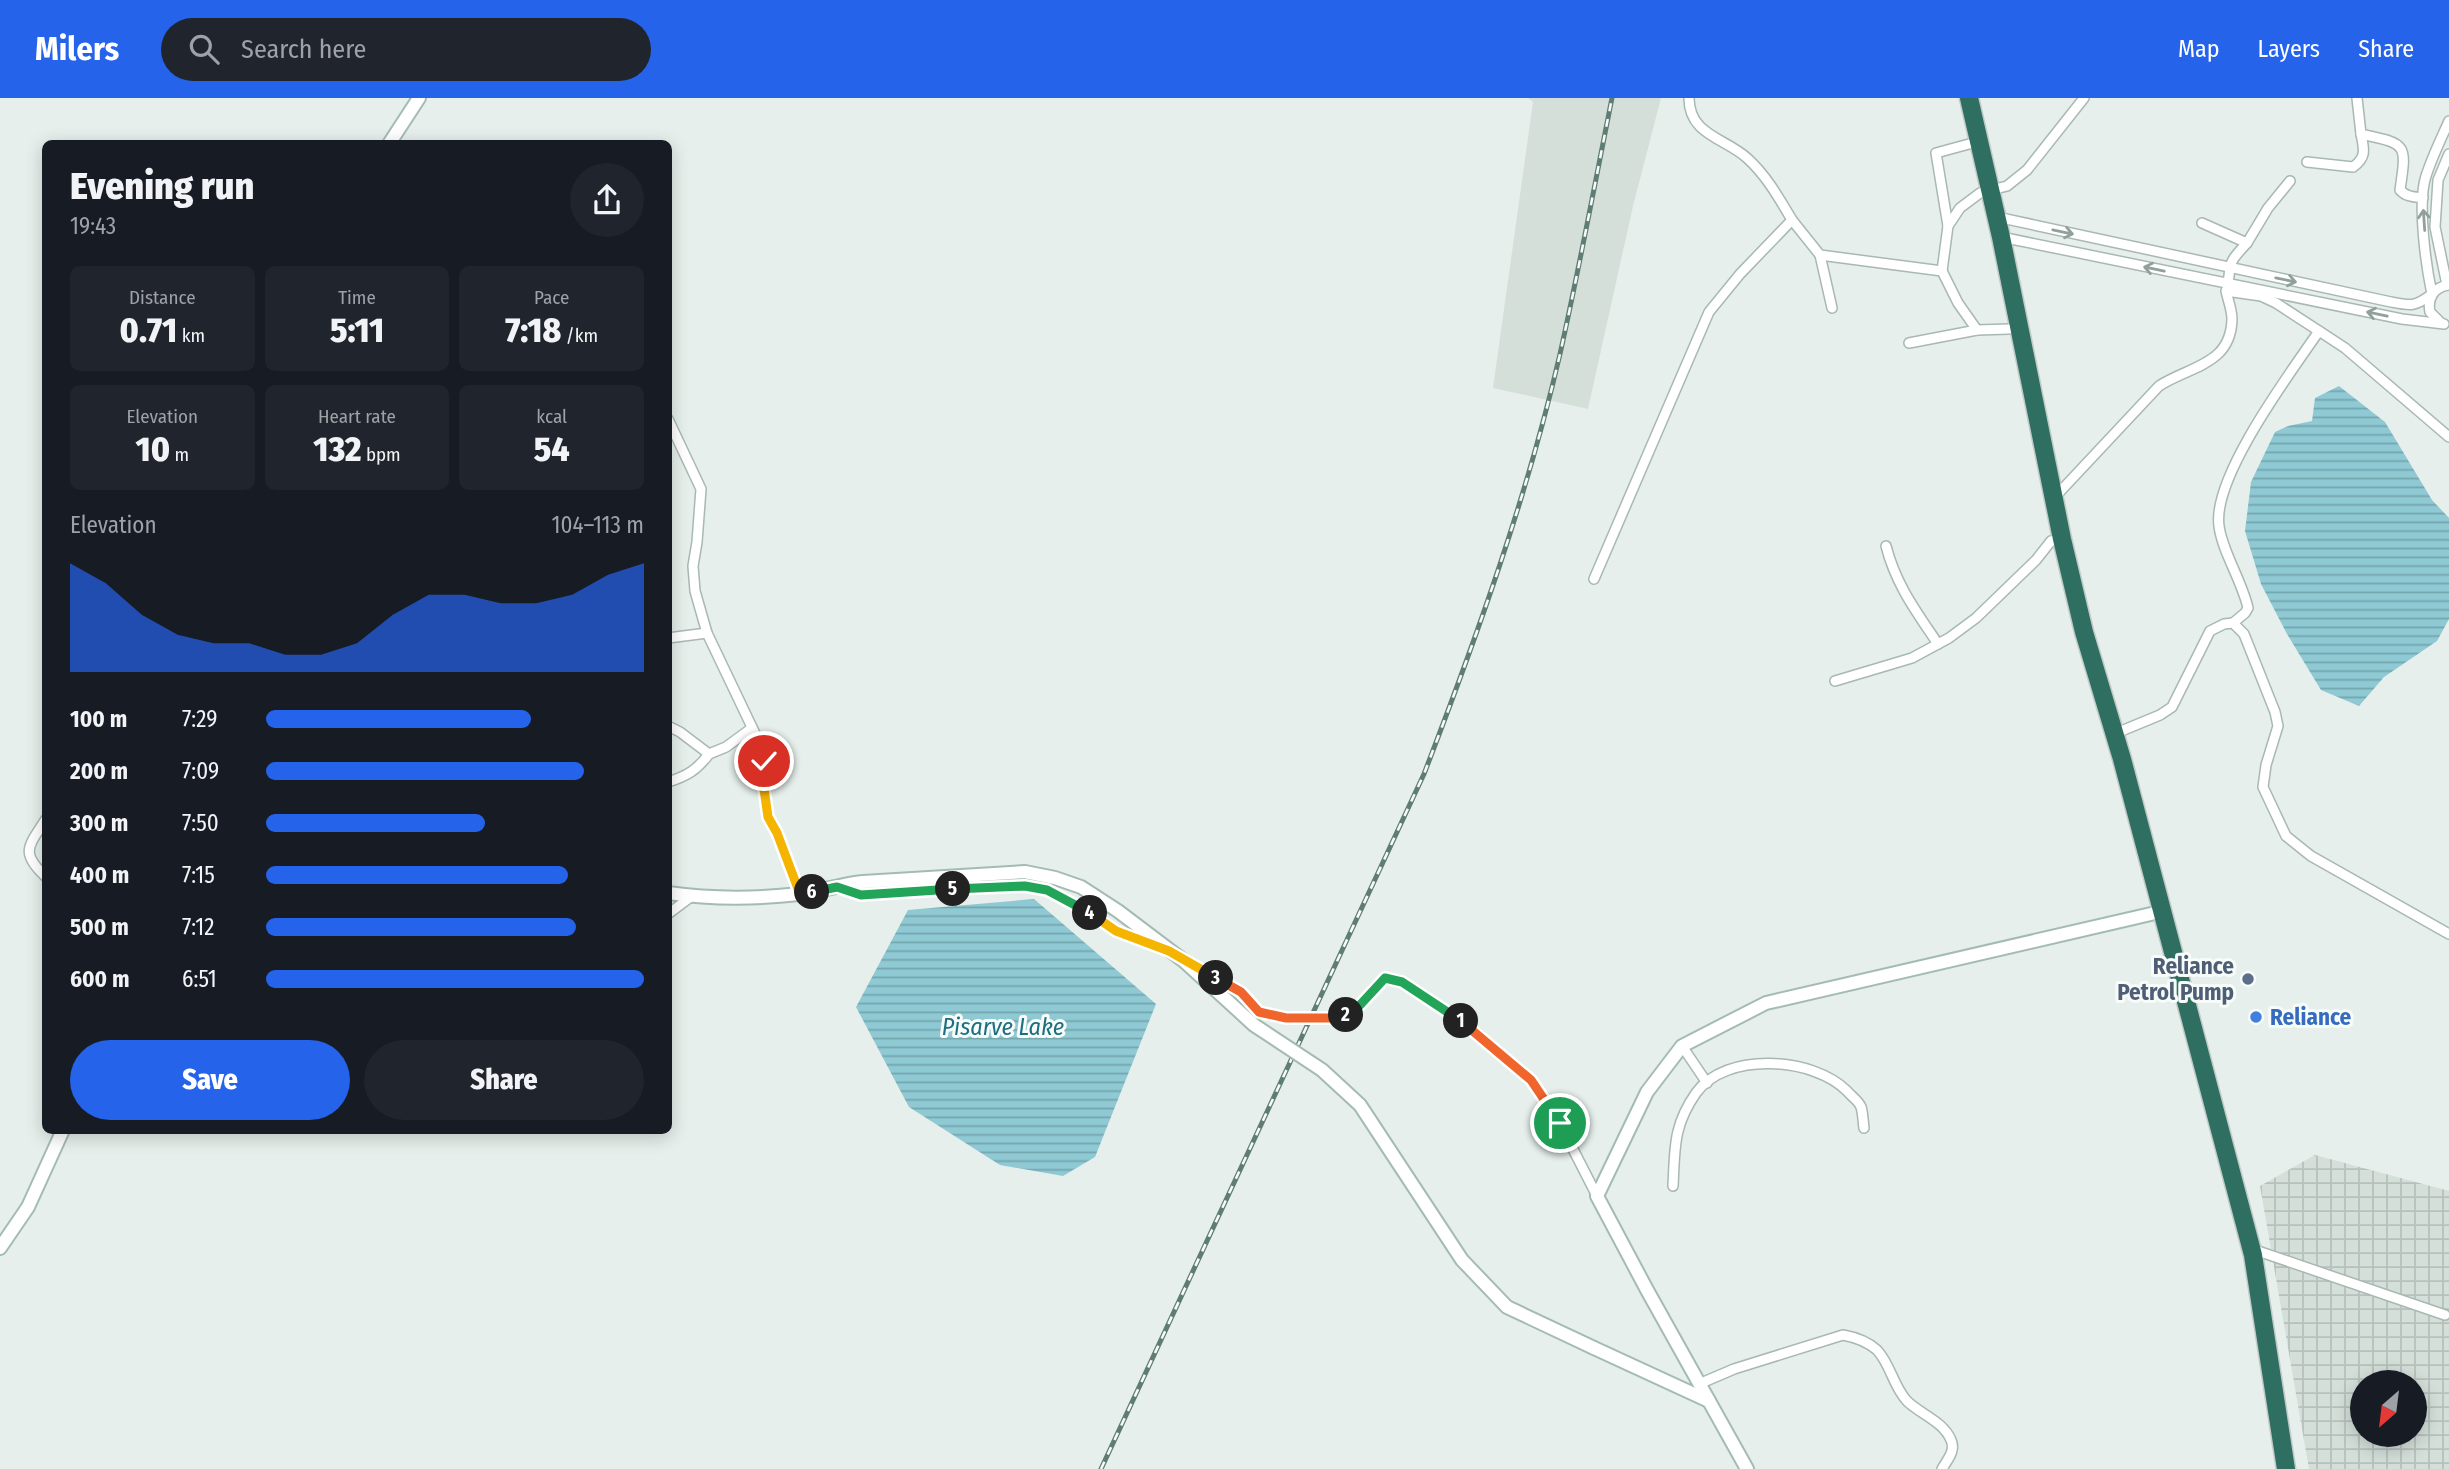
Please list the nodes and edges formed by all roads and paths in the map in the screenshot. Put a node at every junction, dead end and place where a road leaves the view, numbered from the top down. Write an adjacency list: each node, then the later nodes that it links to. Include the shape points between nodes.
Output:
1 (419, 98): 9 (street)
2 (1689, 98): 17 (street, via 1697,124 1745,156 1767,179)
3 (1957, 98): 10 (highway)
4 (1969, 98): 14 (highway)
5 (2084, 98): 14 (street, via 2027,170 2007,186)
6 (2357, 98): 8 (street)
7 (2449, 121): 15 (street, via 2425,178)
8 (2361, 134): 12 (street, via 2365,153 2353,167); 15 (street, via 2394,141 2403,150 2400,190)
9 (392, 140)
10 (1969, 145): 14 (highway); 19 (street, via 1936,153)
11 (2449, 154): 25 (street, via 2438,180 2435,227)
12 (2307, 162)
13 (2290, 181): 21 (street)
14 (1985, 191): 16 (highway); 19 (street, via 1960,208); 30 (highway)
15 (2423, 198): 27 (street, one-way to 15)
16 (1997, 217): 20 (highway); 23 (street, one-way to 23)
17 (1793, 220): 22 (street); 40 (street, via 1709,312)
18 (2202, 223): 21 (street)
19 (1948, 226): 24 (street)
20 (2001, 237): 26 (street, one-way to 20); 36 (highway)
21 (2247, 243): 23 (street)
22 (1821, 255): 24 (street); 28 (street)
23 (2228, 267): 26 (street); 27 (street, one-way to 27, via 2411,306)
24 (1942, 271): 31 (street)
25 (2448, 285): 27 (street)
26 (2227, 287): 29 (street, one-way to 26); 32 (street, via 2276,303); 37 (street, via 2232,318 2225,348 2203,365 2159,386)
27 (2432, 294): 29 (street, via 2430,312 2438,322)
28 (1832, 308)
29 (2447, 324)
30 (2009, 329): 31 (street); 36 (highway)
31 (1977, 330): 33 (street)
32 (2319, 331): 35 (street); 41 (street, via 2261,415 2223,489 2219,527 2248,608)
33 (1909, 343)
34 (672, 427): 42 (street, via 701,489 693,566)
35 (2449, 437)
36 (2037, 442): 37 (highway); 38 (highway)
37 (2054, 498): 38 (highway)
38 (2057, 540): 44 (street, via 1976,618); 48 (highway); 58 (highway, via 2073,635)
39 (1886, 546): 44 (street, via 1904,593)
40 (1594, 579)
41 (2233, 623): 48 (street, via 2210,631 2172,707); 59 (street, via 2244,634 2275,712 2278,726 2263,787 2287,836 2311,856)
42 (707, 633): 43 (street); 47 (street)
43 (672, 637)
44 (1938, 644): 45 (street)
45 (1835, 681)
46 (672, 728): 49 (street)
47 (752, 728): 49 (street); 55 (street, via 764,761 768,817)
48 (2114, 734): 67 (highway)
49 (709, 754): 50 (street, via 698,769)
50 (672, 781)
51 (42, 825): 52 (street, via 27,856)
52 (42, 873)
53 (837, 887): 55 (street); 65 (street, via 861,895 1025,886 1047,890 1116,931 1169,951 1229,985 1259,1012 1286,1018 1342,1018 1385,978 1402,982 1467,1025 1531,1080 1555,1112); 70 (street, bridge, via 1025,872 1081,887 1184,961 1254,1025 1322,1070 1360,1105 1462,1260 1507,1307)
54 (672, 894): 56 (street)
55 (800, 894): 56 (street)
56 (692, 896): 57 (street)
57 (672, 911)
58 (2151, 914): 60 (street, via 1766,1003); 73 (highway, via 2242,1257)
59 (2449, 933)
60 (1682, 1045): 61 (street); 65 (street, via 1647,1092)
61 (1707, 1083): 62 (street, via 1718,1072 1754,1063 1801,1067 1836,1080 1861,1105); 64 (street, via 1676,1129)
62 (1864, 1128)
63 (61, 1134): 66 (street, via 28,1207)
64 (1673, 1186)
65 (1597, 1196): 69 (street)
66 (0, 1248)
67 (2252, 1249): 68 (street); 74 (highway)
68 (2445, 1315)
69 (1699, 1384): 70 (street); 72 (street, via 1843,1335 1856,1337 1876,1349 1908,1402 1932,1418 1952,1440 1952,1452)
70 (1709, 1401): 71 (street)
71 (1747, 1469)
72 (1942, 1469)
73 (2273, 1469)
74 (2286, 1469)

